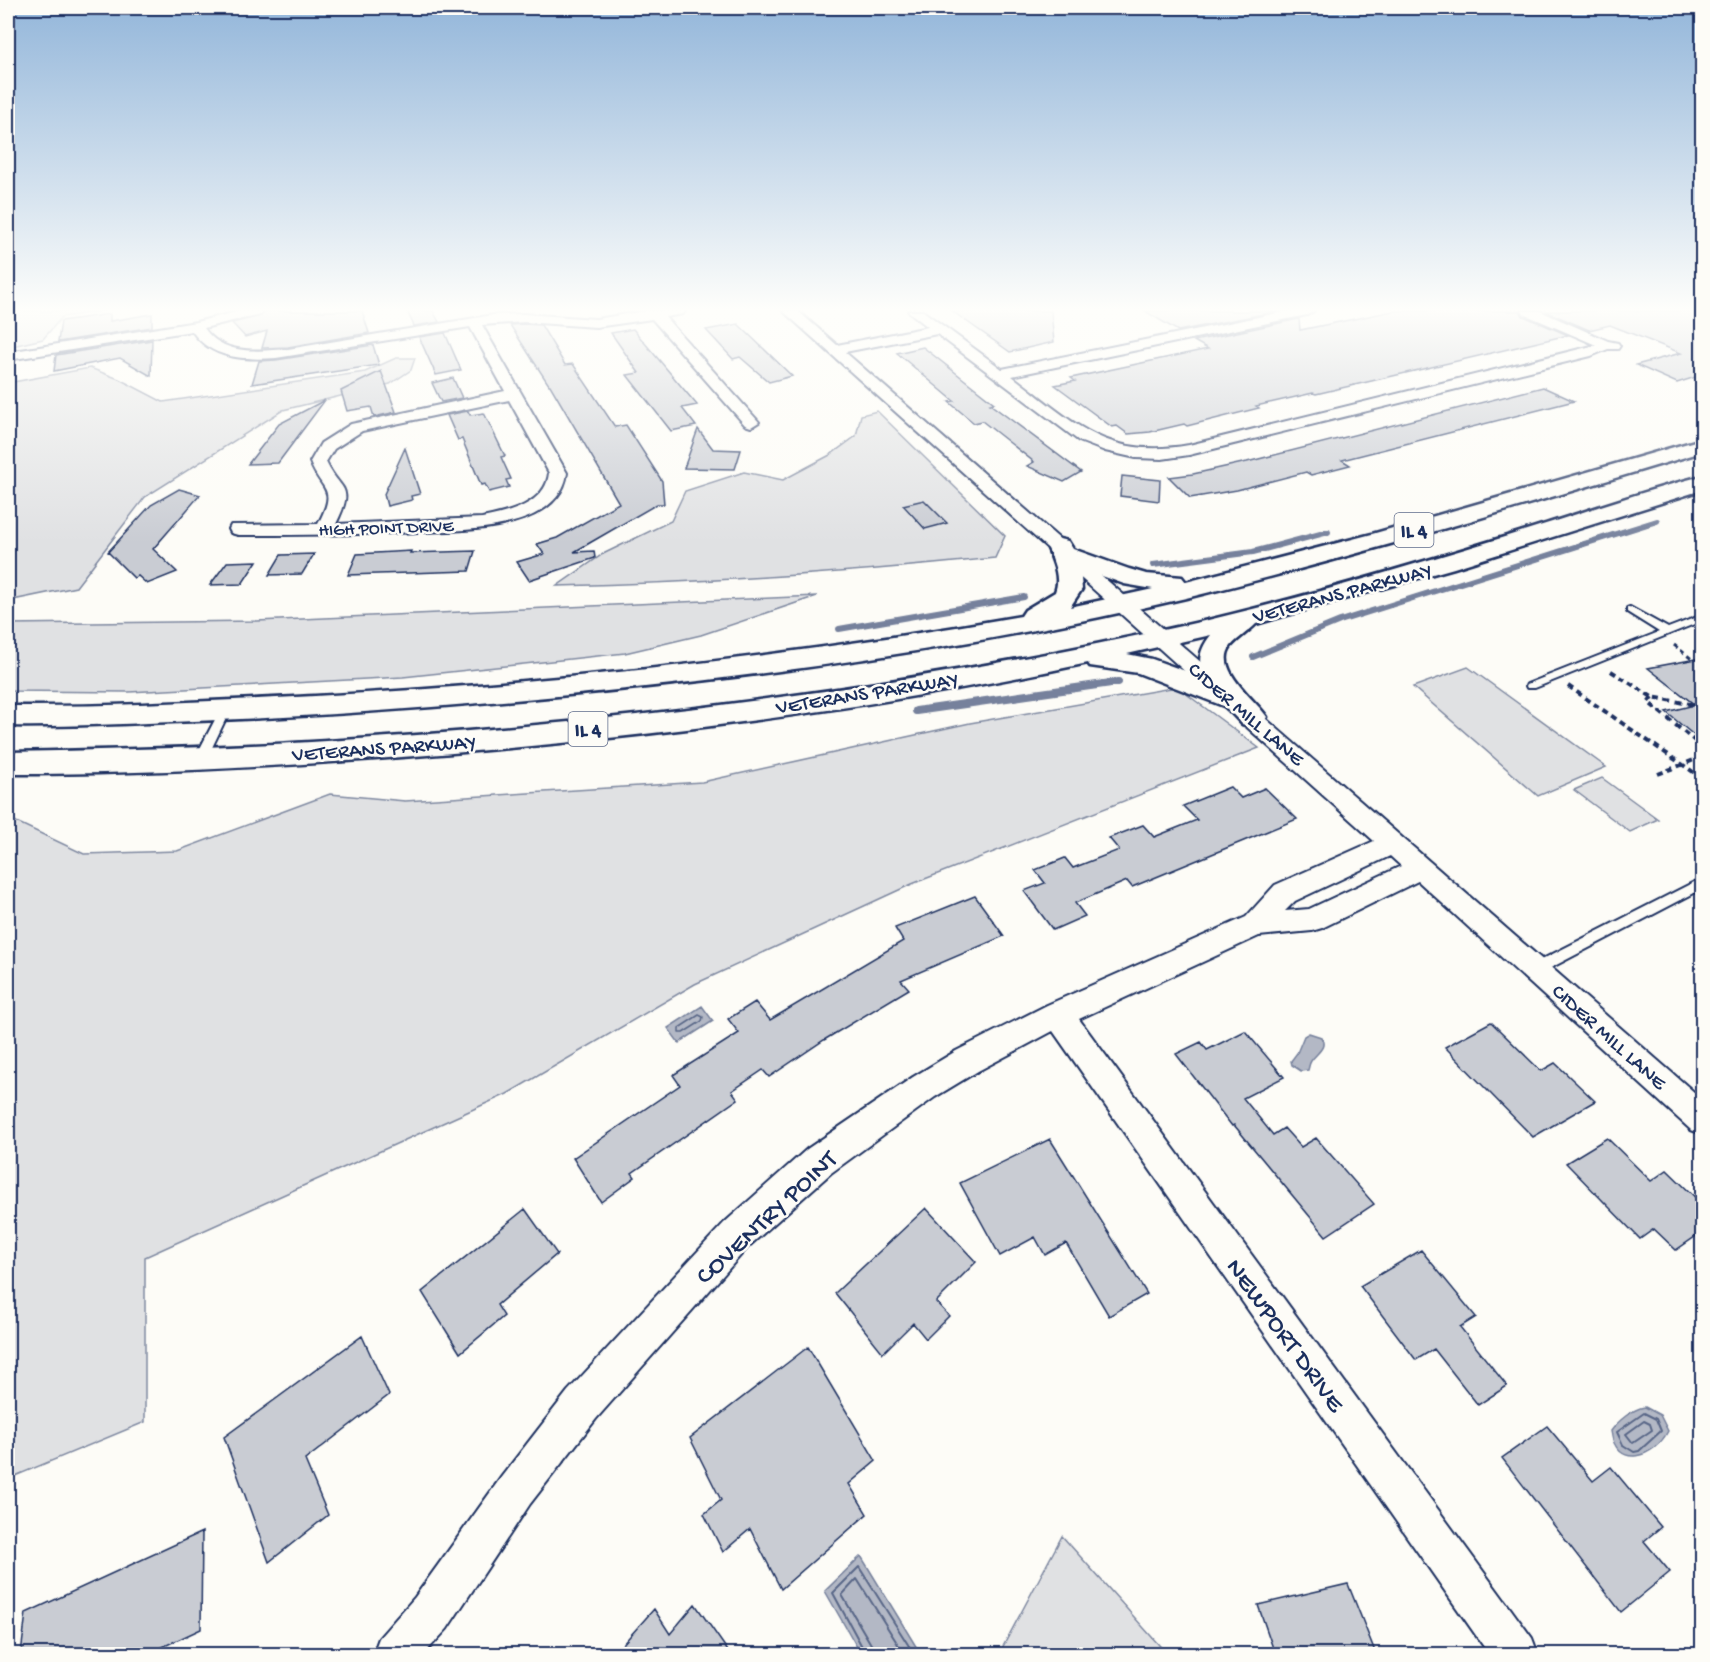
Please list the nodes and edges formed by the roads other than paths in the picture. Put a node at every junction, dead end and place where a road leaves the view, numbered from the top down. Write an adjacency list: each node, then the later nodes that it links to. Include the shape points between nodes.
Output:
1 (511, 389): 6 (street, HIGH POINT DRIVE)
2 (721, 389): 7 (street)
3 (877, 389): 14 (street, CIDER MILL LANE)
4 (1019, 389): 5 (street, via 1085,438 1127,453 1157,455)
5 (1440, 389)
6 (514, 394): 12 (street, via 369,423 336,438 318,462 338,497); 12 (street, HIGH POINT DRIVE, via 558,473 554,489 532,508 505,519 463,525)
7 (751, 422)
8 (1702, 445): 10 (highway, VETERANS PARKWAY / IL 4)
9 (1702, 483): 17 (highway, VETERANS PARKWAY / IL 4, via 1382,582)
10 (1473, 513): 13 (highway, VETERANS PARKWAY / IL 4); 21 (highway, via 1459,525 1435,536 1352,567 1181,616 1168,624)
11 (238, 529): 12 (street, HIGH POINT DRIVE)
12 (324, 530)
13 (1374, 542): 14 (highway, via 1338,542 1159,583 1128,578); 15 (highway, VETERANS PARKWAY / IL 4)
14 (1064, 551): 15 (street, CIDER MILL LANE); 19 (highway, via 1072,578 1068,592 1054,608)
15 (1122, 603): 19 (highway, VETERANS PARKWAY / IL 4); 21 (street, CIDER MILL LANE); 28 (highway, via 1108,621 1086,630)
16 (1630, 610): 20 (lane)
17 (1248, 618): 21 (highway, VETERANS PARKWAY / IL 4); 27 (highway, via 1215,649 1214,664 1216,674)
18 (1702, 618): 20 (lane)
19 (1007, 627): 25 (highway, VETERANS PARKWAY / IL 4, via 821,656 520,691)
20 (1667, 632): 23 (lane)
21 (1162, 638): 22 (highway, VETERANS PARKWAY / IL 4); 24 (street, CIDER MILL LANE)
22 (1068, 657): 24 (highway, via 1142,665); 28 (highway, VETERANS PARKWAY / IL 4, via 811,701)
23 (1531, 686)
24 (1230, 698): 27 (street, CIDER MILL LANE)
25 (225, 710): 26 (highway, VETERANS PARKWAY / IL 4); 29 (lane)
26 (8, 716)
27 (1252, 717): 31 (street, CIDER MILL LANE)
28 (631, 724): 29 (highway, VETERANS PARKWAY / IL 4, via 363,750)
29 (201, 758): 30 (highway, VETERANS PARKWAY / IL 4)
30 (8, 763)
31 (1393, 843): 32 (street, CIDER MILL LANE); 34 (street, COVENTRY POINT, via 1285,892)
32 (1421, 868): 34 (street, COVENTRY POINT, via 1311,920); 35 (street, CIDER MILL LANE)
33 (1702, 883): 35 (lane)
34 (1256, 925): 36 (street, COVENTRY POINT)
35 (1536, 969): 37 (street, CIDER MILL LANE)
36 (1058, 1014): 38 (street, COVENTRY POINT, via 967,1061 899,1104 819,1161 736,1235 582,1405 516,1490 431,1613); 39 (street, NEWPORT DRIVE)
37 (1702, 1119)
38 (394, 1654)
39 (1516, 1654)

